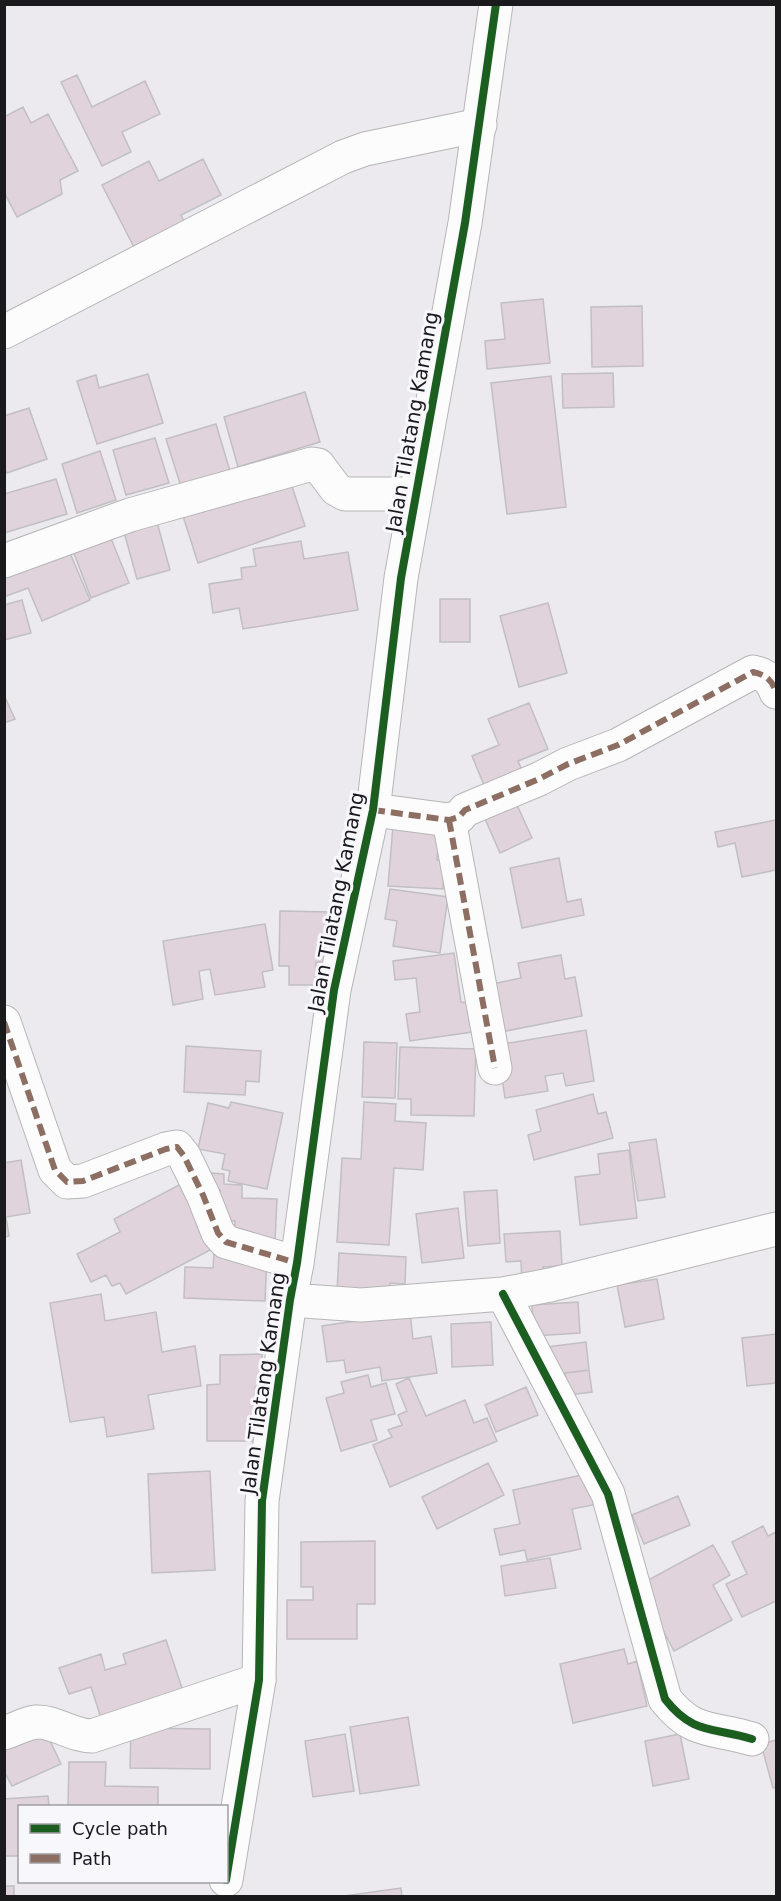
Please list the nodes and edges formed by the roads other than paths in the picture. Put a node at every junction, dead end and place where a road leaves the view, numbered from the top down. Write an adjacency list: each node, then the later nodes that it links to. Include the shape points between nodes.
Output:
1 (496, 4): 2 (street, Jalan Tilatang Kamang)
2 (480, 125): 3 (street, via 343,157); 4 (street, Jalan Tilatang Kamang)
3 (4, 332)
4 (415, 494): 5 (street, via 345,494 336,489 318,465 312,464 130,515); 7 (street, Jalan Tilatang Kamang)
5 (4, 561)
6 (777, 692): 8 (street, via 765,674 753,672 618,745)
7 (372, 810): 8 (street); 12 (street, Jalan Tilatang Kamang, via 334,990)
8 (449, 820): 10 (street)
9 (4, 1022): 12 (street, via 55,1170 67,1182 82,1181 177,1147 226,1242)
10 (495, 1068)
11 (777, 1229): 13 (street)
12 (297, 1263): 14 (street, Jalan Tilatang Kamang)
13 (503, 1294): 14 (street, via 361,1305); 17 (street, via 608,1494 665,1699 688,1722)
14 (290, 1300): 15 (street, Jalan Tilatang Kamang, via 262,1501)
15 (259, 1680): 16 (street, via 92,1736 35,1722); 18 (street, Jalan Tilatang Kamang)
16 (4, 1733)
17 (752, 1740)
18 (228, 1868)

